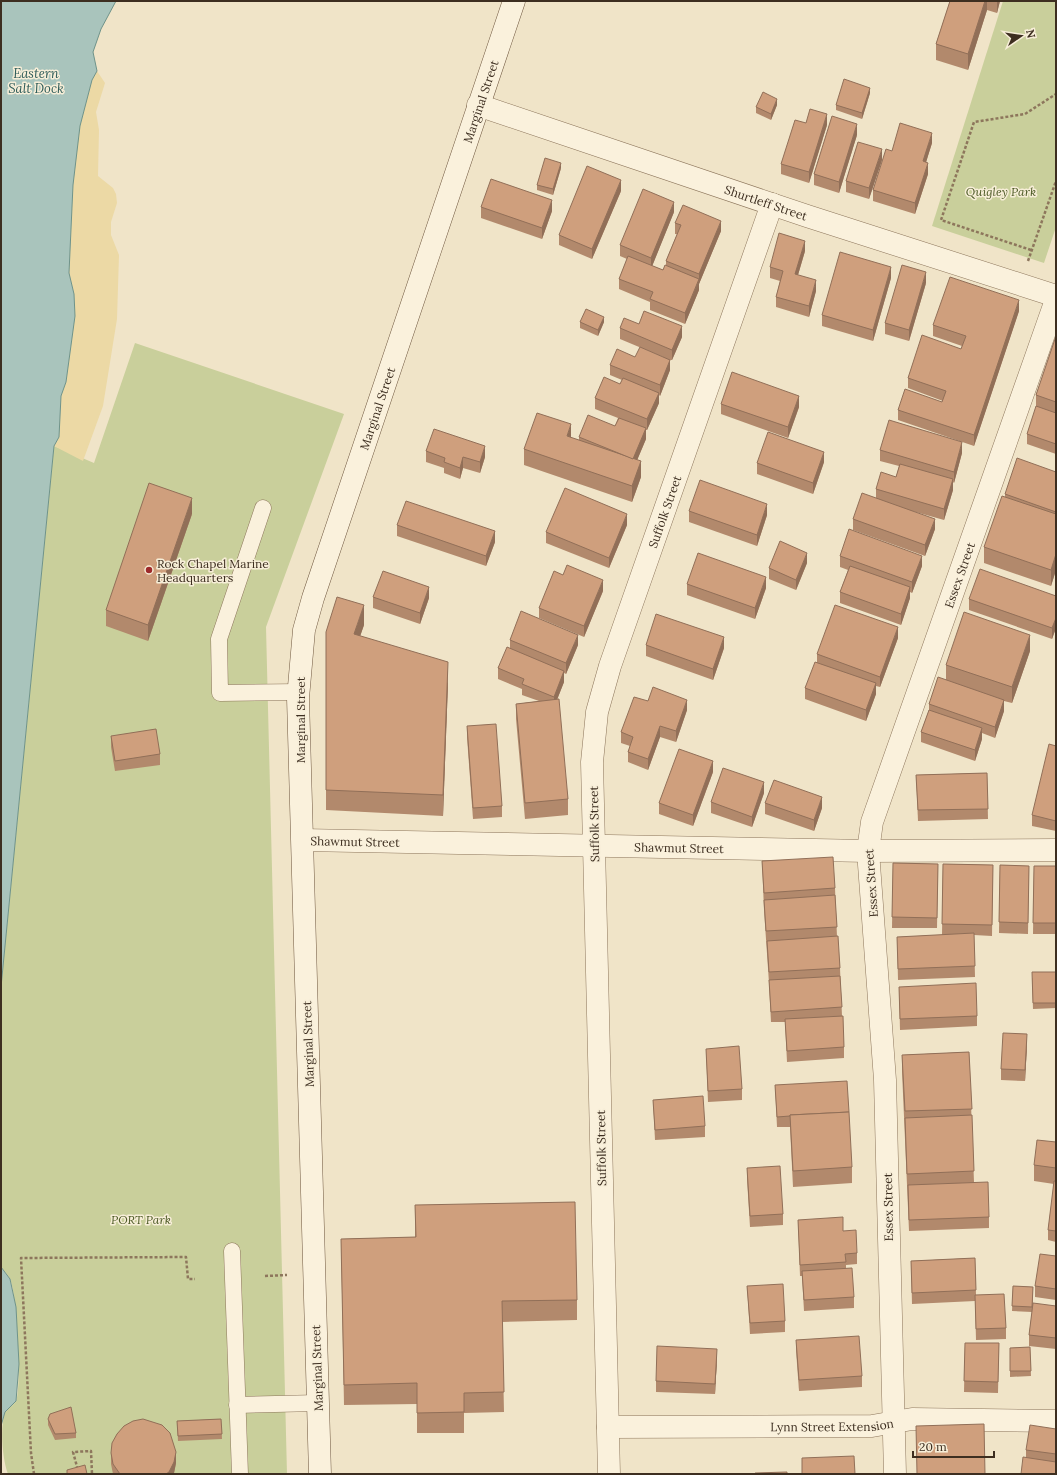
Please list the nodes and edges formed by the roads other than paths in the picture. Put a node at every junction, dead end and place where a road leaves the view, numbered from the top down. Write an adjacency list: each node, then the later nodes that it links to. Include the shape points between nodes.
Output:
1 (514, 1): 2 (street, Marginal Street)
2 (478, 105): 3 (street, Shurtleff Street); 7 (street, Marginal Street, via 313,598 304,630)
3 (772, 204): 4 (street, Shurtleff Street); 9 (street, Suffolk Street, via 602,688 593,749)
4 (1056, 296)
5 (1056, 300): 11 (street, Essex Street, via 872,822)
6 (263, 508): 7 (lane, via 219,639 220,693)
7 (299, 692): 8 (street, Marginal Street)
8 (303, 840): 9 (street, Shawmut Street); 13 (street, Marginal Street)
9 (594, 846): 11 (street, Shawmut Street); 17 (street, Suffolk Street)
10 (1056, 850): 11 (street, Shawmut Street)
11 (868, 851): 16 (street, Essex Street, via 884,1080)
12 (232, 1251): 14 (lane)
13 (318, 1403): 14 (lane); 19 (street, Marginal Street)
14 (237, 1405): 18 (lane)
15 (1056, 1421): 16 (street, Lynn Street Extension, via 912,1419)
16 (893, 1422): 17 (street, Lynn Street Extension, via 872,1426); 21 (street, Essex Street)
17 (608, 1427): 20 (street, Suffolk Street)
18 (240, 1474)
19 (320, 1474)
20 (609, 1474)
21 (895, 1474)

